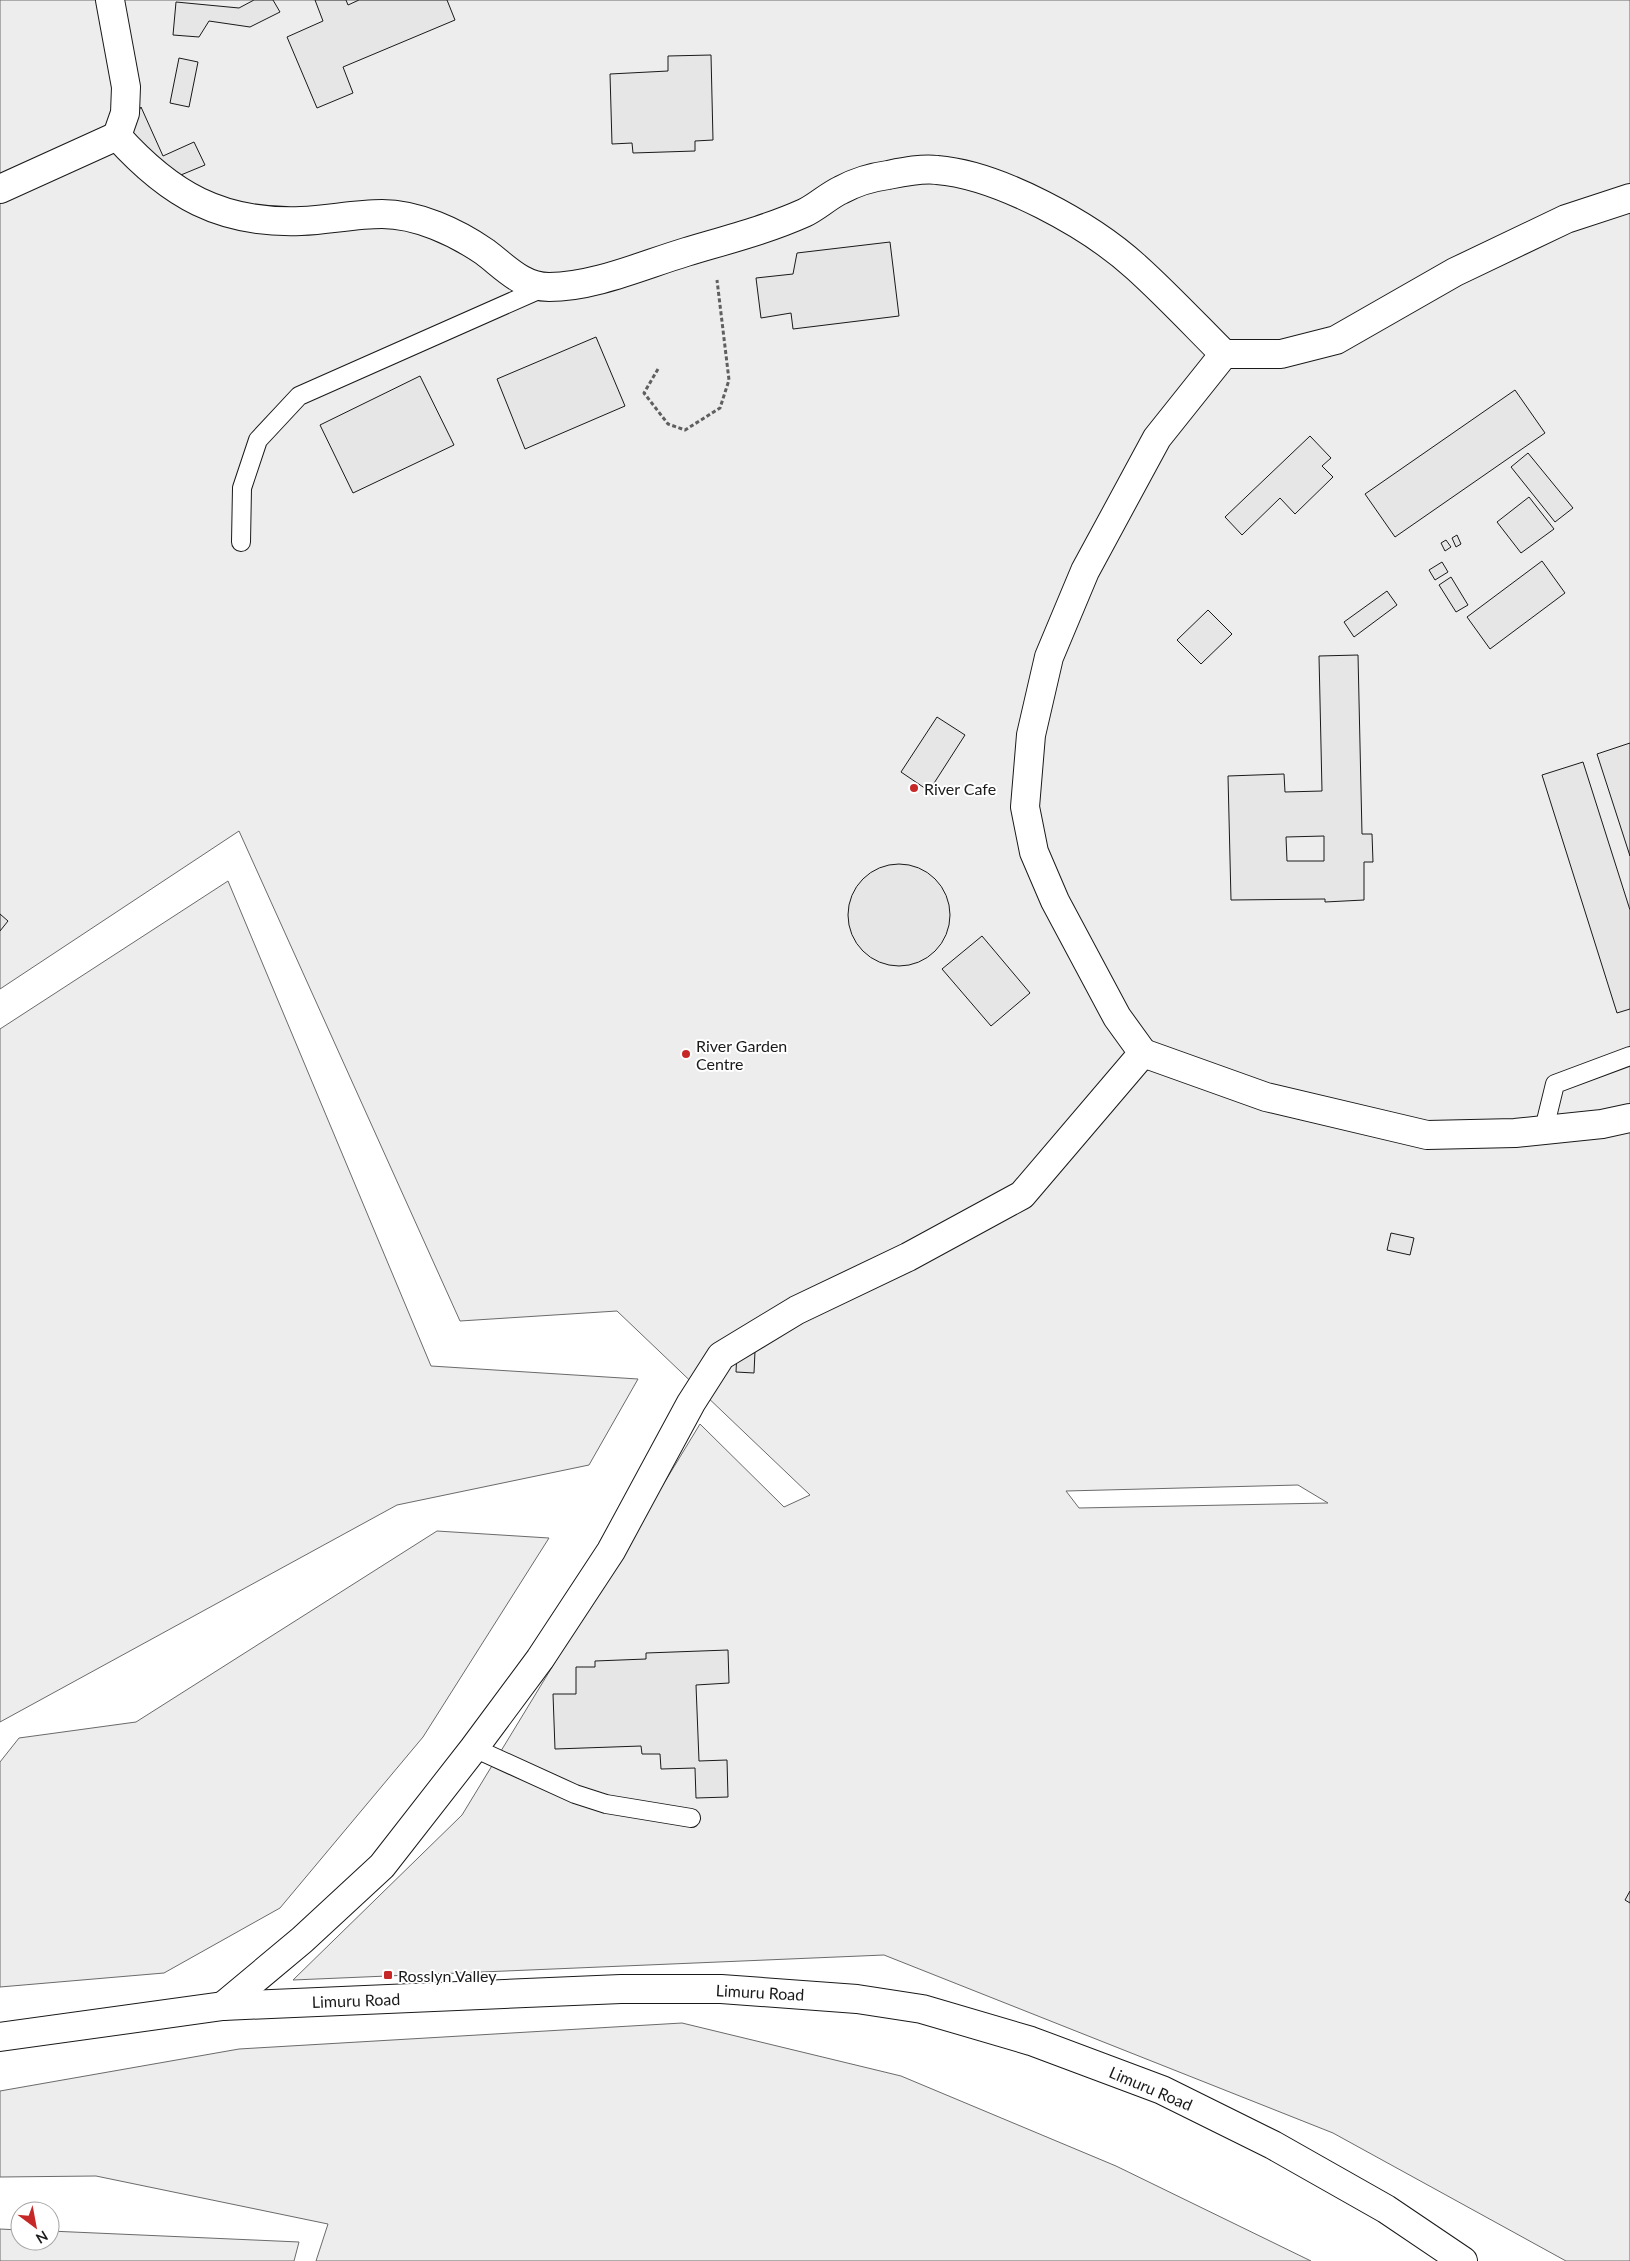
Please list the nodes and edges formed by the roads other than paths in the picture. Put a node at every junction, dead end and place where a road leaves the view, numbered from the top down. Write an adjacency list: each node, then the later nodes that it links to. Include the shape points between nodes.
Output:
1 (110, 0): 2 (street, via 126,86 125,113)
2 (118, 136): 3 (street); 5 (street, via 164,182 198,202 230,215 301,221 382,214 411,218 441,228 483,251 519,280)
3 (0, 189)
4 (1630, 198): 6 (street, via 1566,219 1455,272 1336,340 1281,354)
5 (545, 287): 6 (street, via 581,284 760,231 808,212 842,189 886,175 936,170 988,181 1039,204 1092,234 1134,265); 7 (lane, via 300,396 258,440 242,488)
6 (1224, 354): 8 (street, via 1157,438 1085,571 1049,657 1031,735 1025,807 1034,852 1055,901 1117,1017)
7 (241, 542)
8 (1143, 1053): 11 (street, via 1266,1097 1427,1135 1515,1133); 12 (street, via 1022,1195 908,1257 797,1310 721,1356 691,1403 611,1552 540,1658)
9 (1630, 1056): 11 (lane, via 1555,1084)
10 (1630, 1118): 11 (street)
11 (1544, 1129)
12 (474, 1748): 13 (lane, via 576,1794 606,1804); 14 (street, via 382,1866 302,1940)
13 (691, 1818)
14 (223, 2006): 15 (street, Limuru Road); 16 (street, Limuru Road, via 621,1989 721,1989 857,1999 922,2009 1031,2041 1162,2090 1273,2145 1386,2209)
15 (0, 2036)
16 (1463, 2261)

